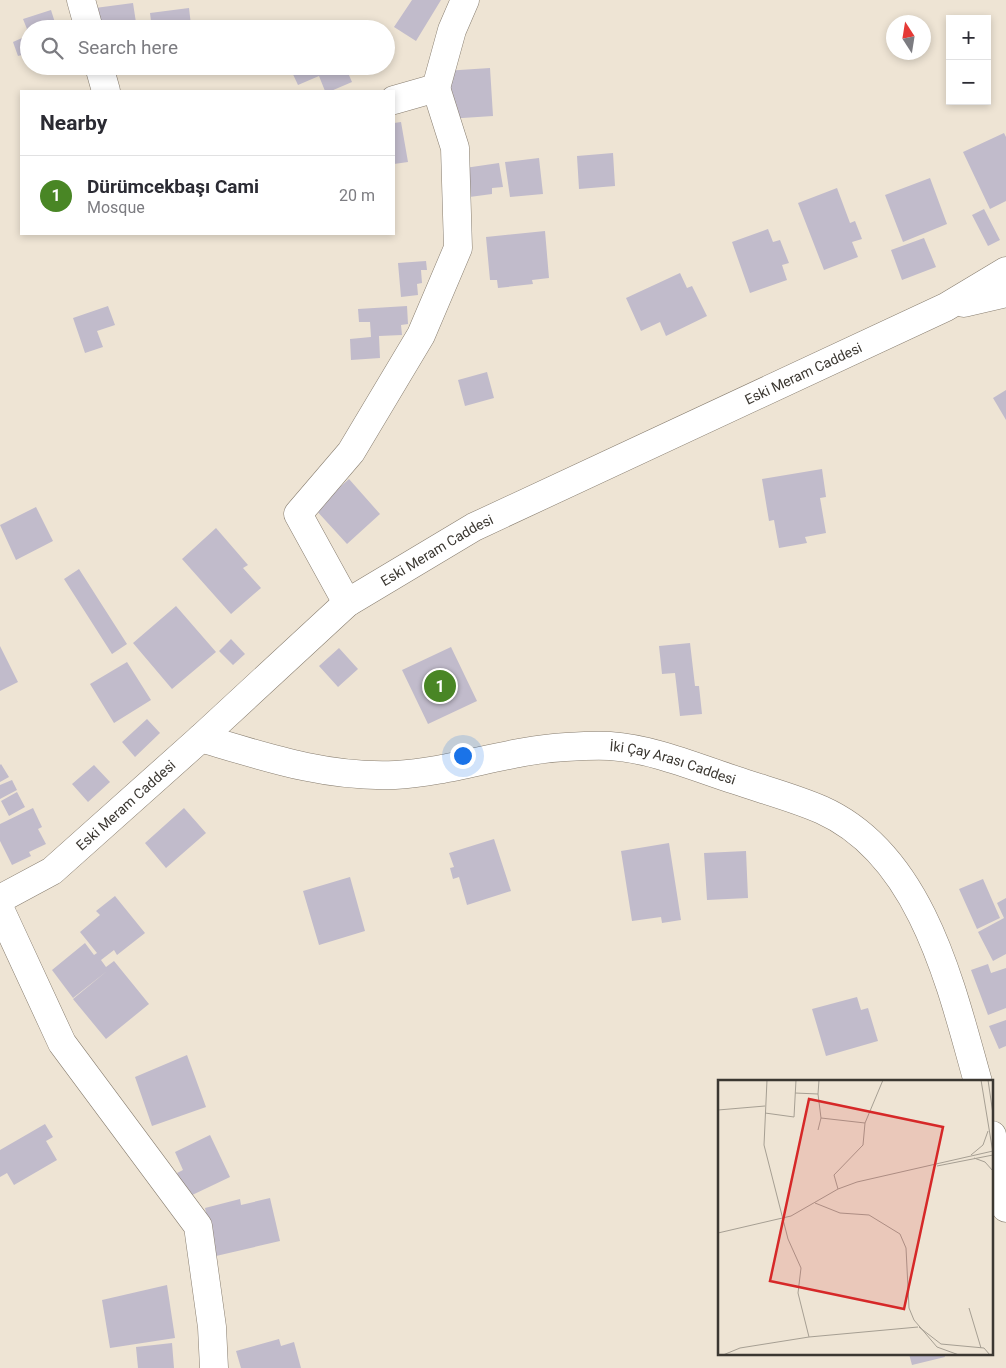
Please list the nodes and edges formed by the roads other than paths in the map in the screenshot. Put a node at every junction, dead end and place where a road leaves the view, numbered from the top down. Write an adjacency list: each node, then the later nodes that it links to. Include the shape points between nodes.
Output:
1 (82, 0): 3 (street)
2 (466, 0): 5 (street, via 452,30)
3 (87, 20)
4 (102, 75): 6 (street)
5 (436, 88): 7 (street); 11 (street, via 455,148 458,248 421,335 351,452 298,514)
6 (106, 90)
7 (395, 100)
8 (1006, 271): 10 (street, Eski Meram Caddesi)
9 (1006, 293): 10 (street, Eski Meram Caddesi)
10 (946, 307): 11 (street, Eski Meram Caddesi, via 474,528)
11 (347, 604): 12 (street, Eski Meram Caddesi)
12 (201, 738): 13 (street, Eski Meram Caddesi, via 52,871); 15 (street, İki Çay Arası Caddesi, via 288,764 341,773 395,775 517,752 610,746 663,756 823,811 864,836 895,870 922,915 944,971)
13 (0, 899)
14 (0, 910): 18 (street, via 62,1043 198,1226 212,1327)
15 (977, 1080)
16 (994, 1145): 17 (street)
17 (1006, 1208)
18 (214, 1368)

